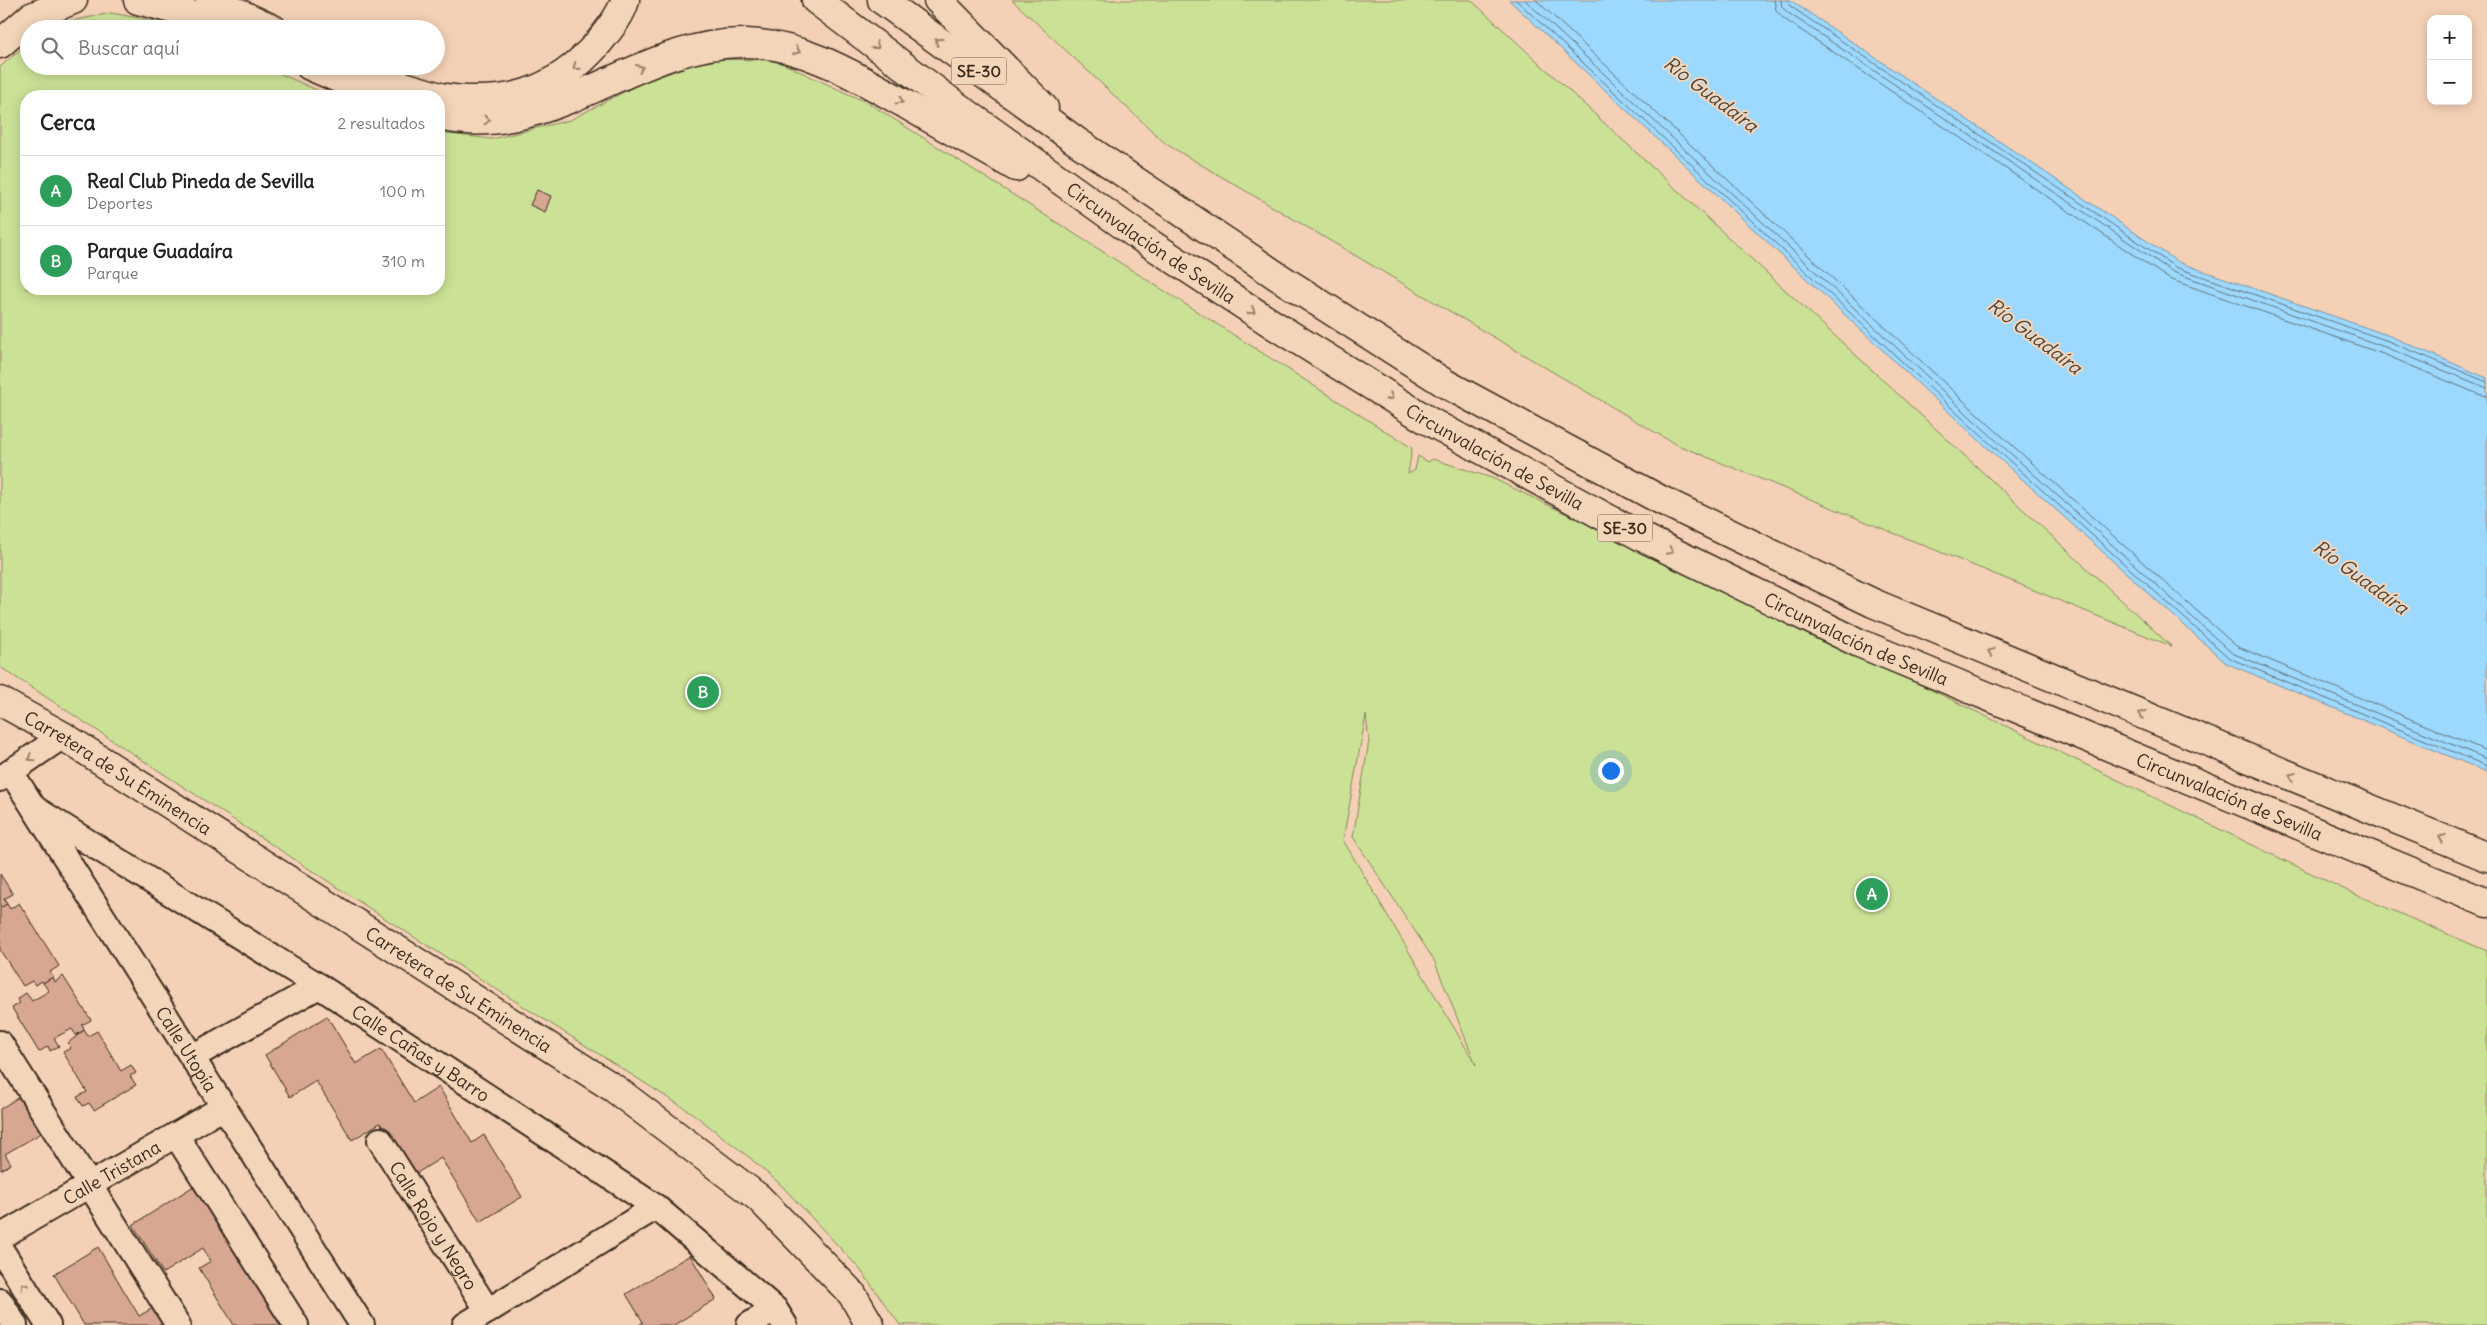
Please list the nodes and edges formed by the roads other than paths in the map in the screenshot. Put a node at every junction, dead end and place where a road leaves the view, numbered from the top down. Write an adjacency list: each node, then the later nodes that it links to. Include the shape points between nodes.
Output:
1 (73, 0): 8 (main road)
2 (138, 0): 9 (main road)
3 (210, 0): 10 (main road)
4 (625, 0): 17 (main road, one-way to 17, via 607,33 581,63 555,82 518,96 480,101)
5 (816, 0): 20 (main road, Circunvalación de Sevilla / SE-30, one-way to 20)
6 (882, 0): 19 (main road, SE-30, one-way to 6)
7 (938, 0): 19 (main road)
8 (28, 20)
9 (202, 20)
10 (253, 20)
11 (20, 27): 12 (main road)
12 (0, 44)
13 (331, 75): 15 (main road)
14 (375, 75): 16 (main road)
15 (365, 90)
16 (416, 90)
17 (445, 98)
18 (445, 117): 20 (main road, one-way to 20, via 490,120 530,114 656,60 702,47 746,43 787,48 842,69)
19 (1076, 141): 25 (main road, SE-30, one-way to 19, via 1873,604 1659,499 1446,384 1277,276)
20 (1137, 236): 26 (main road, Circunvalación de Sevilla / SE-30, one-way to 26, via 1427,420 1640,536 1858,644)
21 (3, 701): 22 (main road, Carretera de Su Eminencia)
22 (63, 736): 23 (street, one-way to 23); 47 (main road, Carretera de Su Eminencia, via 615,1089 759,1198 852,1294)
23 (6, 776): 24 (street, Calle Utopía)
24 (34, 808): 27 (street, Calle Cañas y Barro); 29 (street, Calle Utopía)
25 (2487, 857)
26 (2487, 903)
27 (319, 986): 29 (street); 34 (street, Calle Cañas y Barro)
28 (0, 1043): 33 (street)
29 (192, 1057): 30 (street, Calle Utopía)
30 (224, 1107): 31 (street, Calle Tristana); 44 (street, Calle Utopía)
31 (176, 1135): 33 (street, Calle Tristana); 43 (street)
32 (380, 1140): 38 (street, Calle Rojo y Negro)
33 (90, 1185): 35 (street, Calle Tristana); 42 (street)
34 (656, 1208): 38 (street); 39 (street, Calle Cañas y Barro)
35 (0, 1237)
36 (0, 1248): 41 (street, one-way to 36)
37 (0, 1300): 40 (street)
38 (488, 1311): 45 (street)
39 (780, 1317): 46 (street)
40 (15, 1325)
41 (48, 1325)
42 (178, 1325)
43 (296, 1325)
44 (362, 1325)
45 (465, 1325)
46 (749, 1325)
47 (870, 1325)

